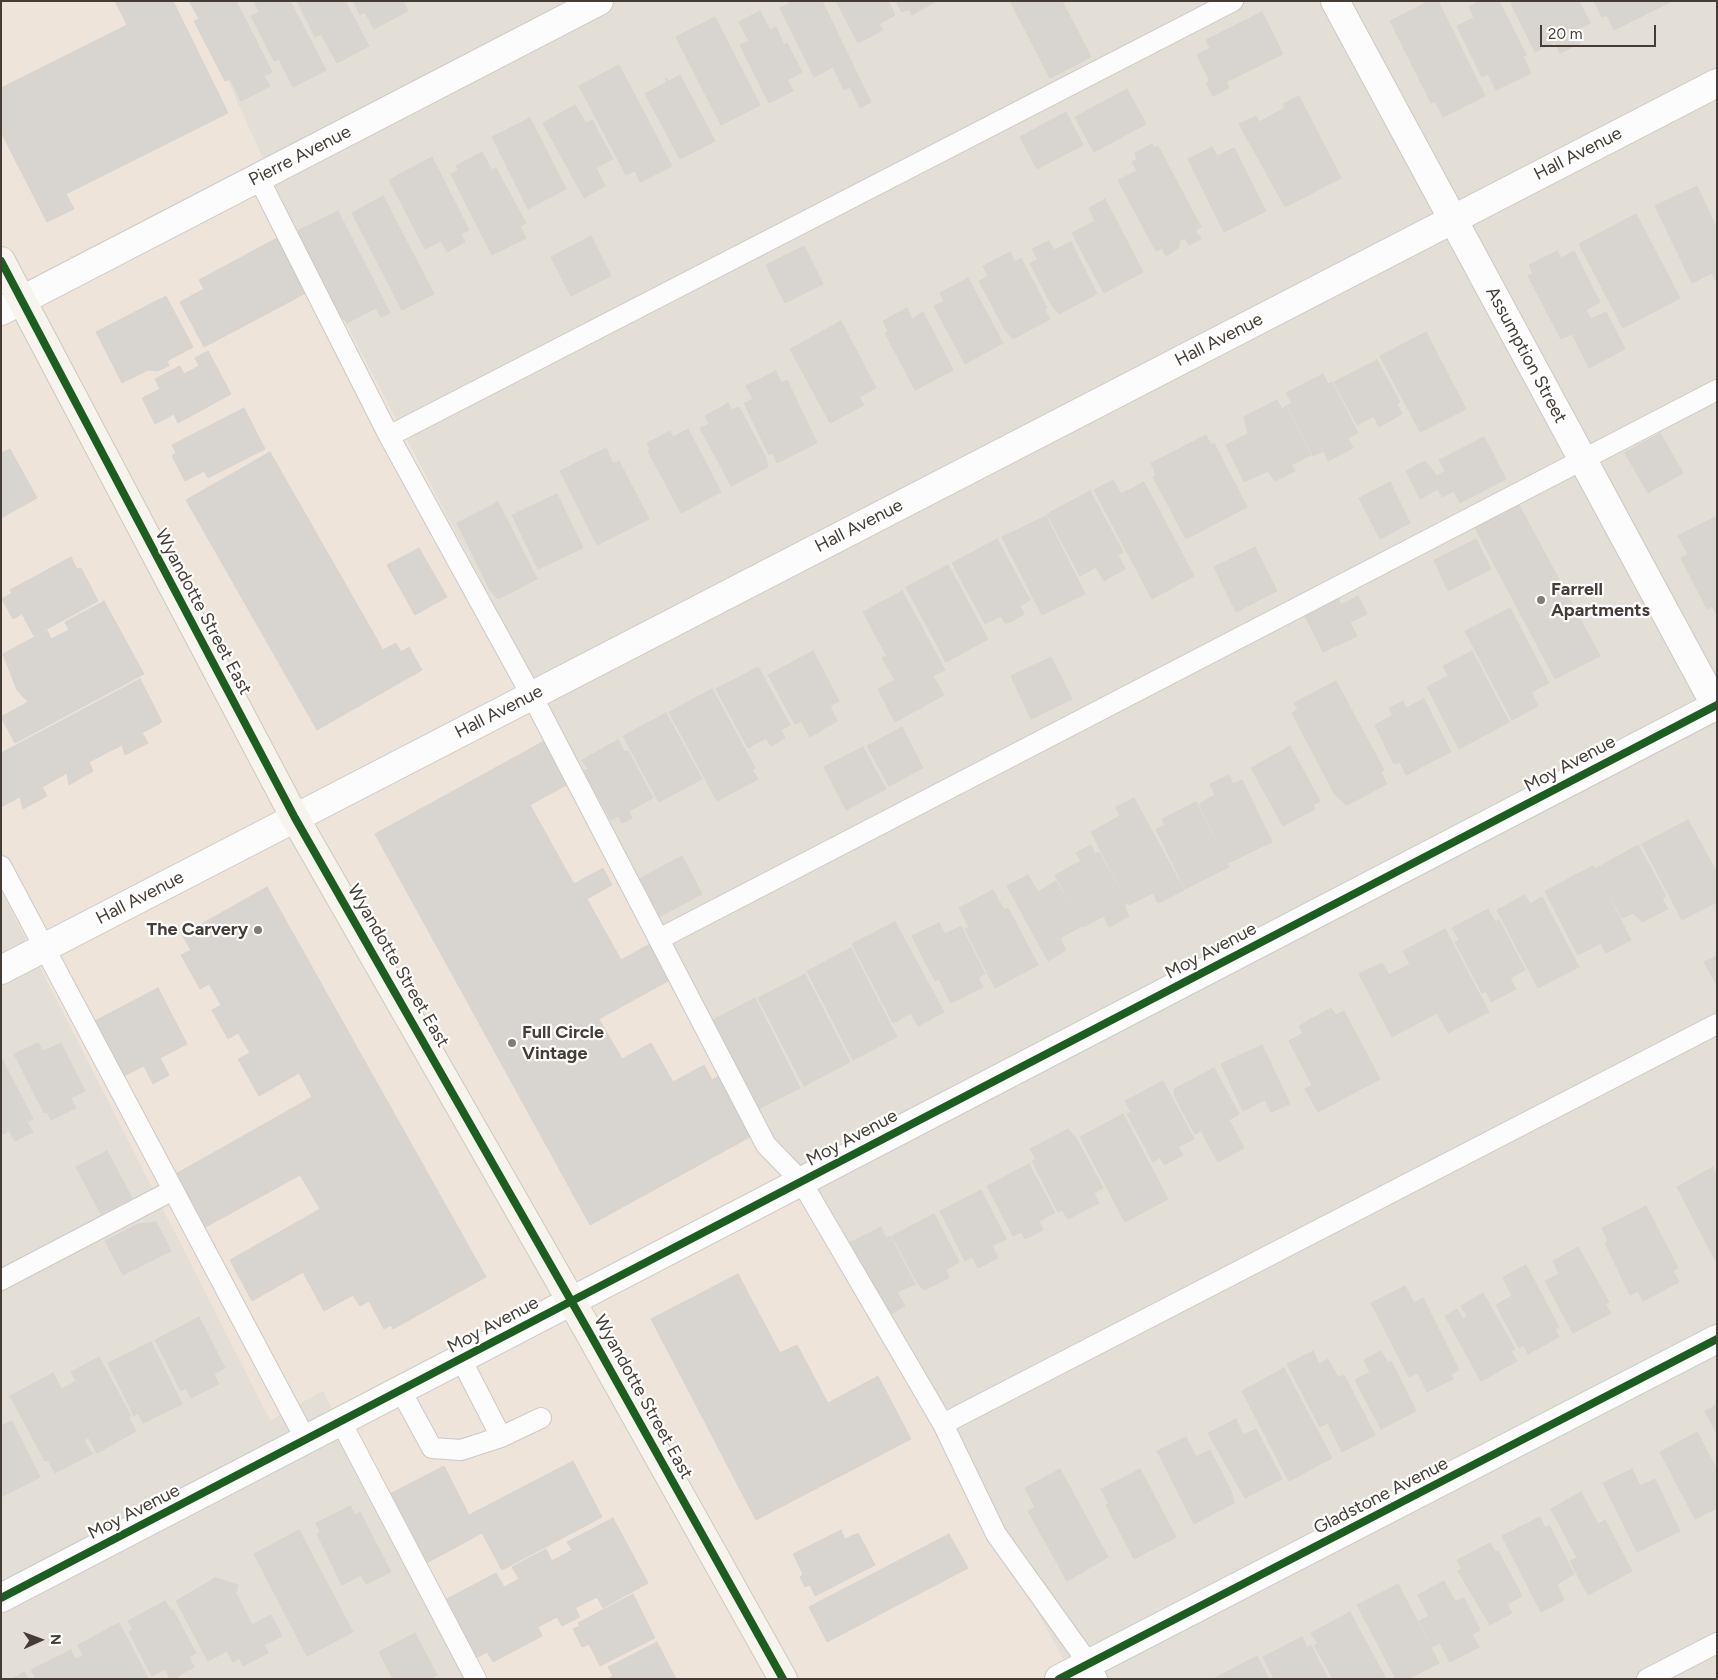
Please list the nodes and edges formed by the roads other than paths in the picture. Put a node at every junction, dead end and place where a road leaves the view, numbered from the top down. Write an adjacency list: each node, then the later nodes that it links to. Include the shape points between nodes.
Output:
1 (599, 1): 5 (street, Pierre Avenue)
2 (1233, 1): 10 (lane)
3 (1335, 1): 6 (street, Assumption Street)
4 (1717, 82): 6 (street, Hall Avenue)
5 (258, 177): 8 (street, Pierre Avenue); 10 (lane)
6 (1452, 219): 11 (street, Assumption Street); 12 (street, Hall Avenue)
7 (1, 261): 8 (main road, Wyandotte Street East)
8 (12, 306): 14 (main road, Wyandotte Street East)
9 (1717, 390): 11 (lane)
10 (389, 436): 12 (lane)
11 (1582, 460): 13 (street, Assumption Street); 16 (lane)
12 (531, 695): 14 (street, Hall Avenue); 16 (lane)
13 (1716, 706): 20 (street, Moy Avenue)
14 (295, 818): 17 (street, Hall Avenue); 23 (main road, Wyandotte Street East)
15 (1, 866): 17 (lane)
16 (659, 939): 20 (lane, via 766,1145)
17 (45, 947): 18 (street, Hall Avenue); 21 (lane)
18 (1, 970)
19 (1717, 1024): 29 (lane)
20 (801, 1181): 23 (street, Moy Avenue); 29 (lane)
21 (173, 1190): 22 (lane); 31 (lane)
22 (1, 1280)
23 (572, 1301): 25 (street, Moy Avenue); 36 (main road, Wyandotte Street East)
24 (1717, 1339): 34 (street, Gladstone Avenue)
25 (461, 1359): 26 (street, Moy Avenue); 30 (lane)
26 (401, 1390): 28 (street, Moy Avenue); 30 (lane, via 432,1448 461,1450)
27 (541, 1418): 30 (lane)
28 (340, 1422): 31 (street, Moy Avenue); 35 (lane)
29 (942, 1424): 34 (lane, via 996,1534)
30 (501, 1437)
31 (306, 1440): 32 (street, Moy Avenue)
32 (1, 1598)
33 (1717, 1643): 38 (lane)
34 (1093, 1671): 37 (street, Gladstone Avenue)
35 (475, 1679)
36 (783, 1679)
37 (1059, 1679)
38 (1647, 1679)

